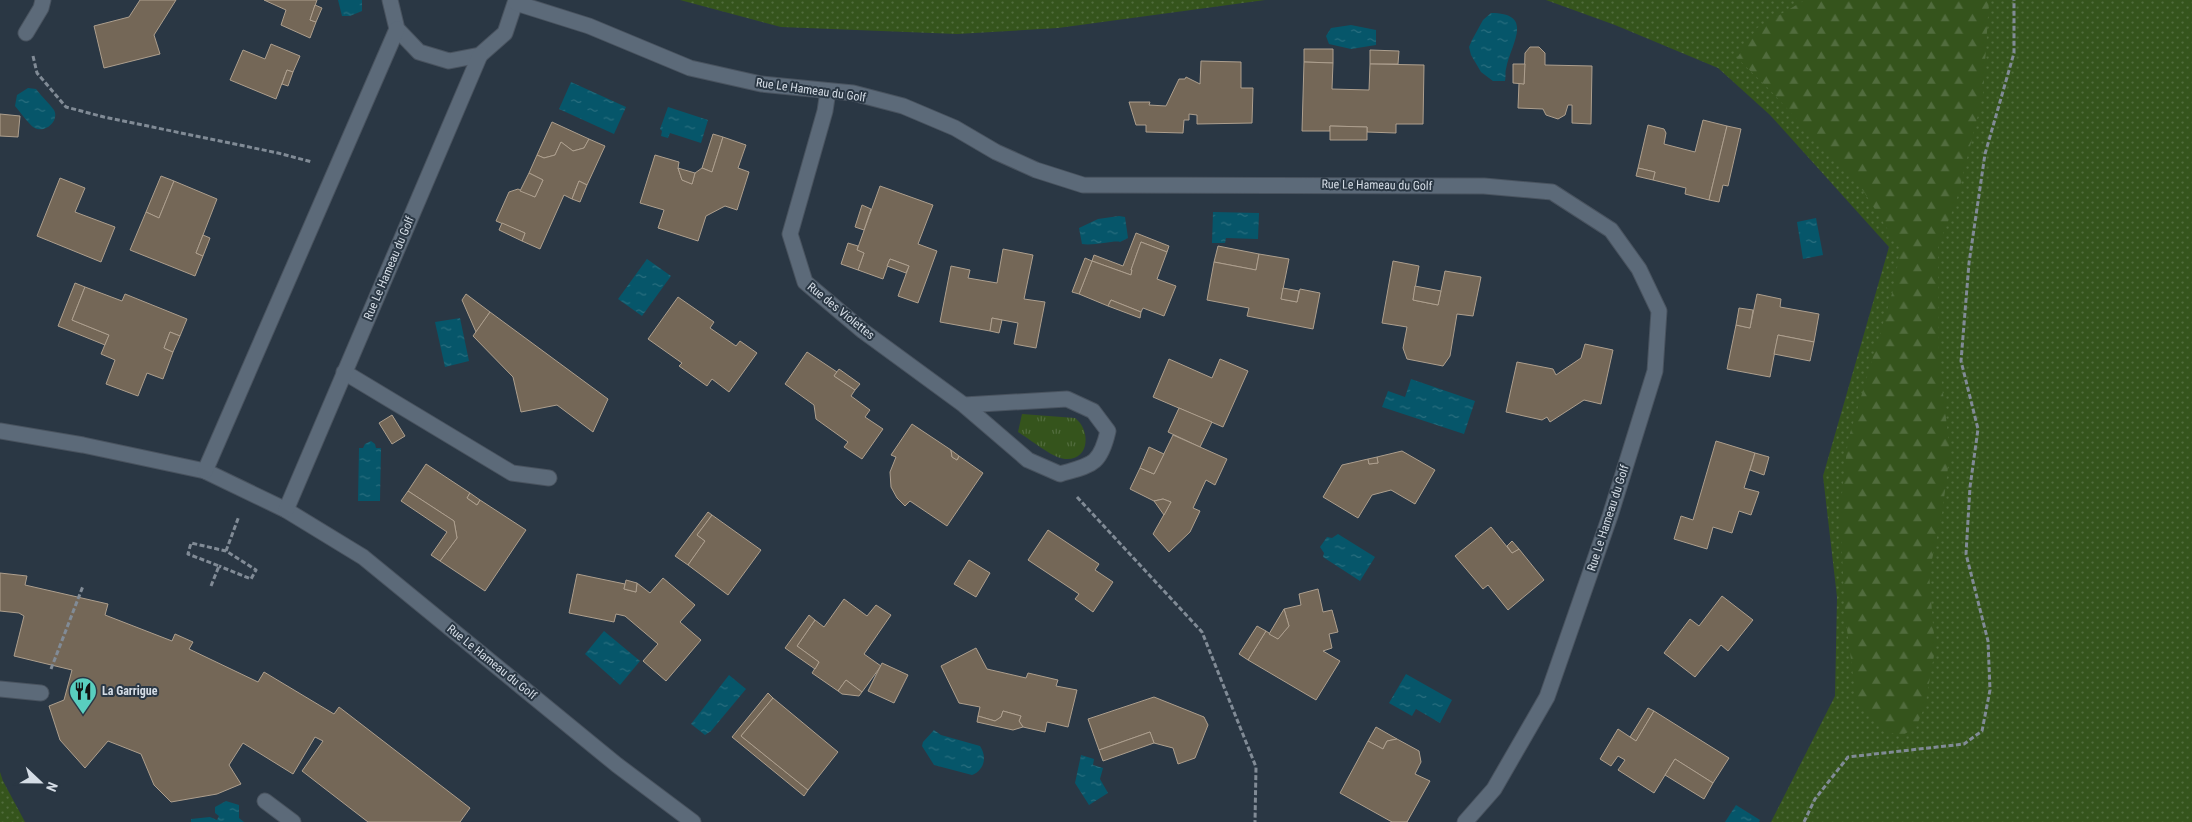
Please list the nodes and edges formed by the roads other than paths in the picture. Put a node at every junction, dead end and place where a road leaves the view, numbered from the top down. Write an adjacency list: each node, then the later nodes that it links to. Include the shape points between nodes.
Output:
1 (43, 0): 5 (street)
2 (390, 0): 4 (street)
3 (516, 1): 6 (street, via 505,34); 7 (street, Rue Le Hameau du Golf, via 590,26 690,68 761,84)
4 (398, 29): 6 (street, via 419,52 449,61); 11 (street)
5 (26, 33)
6 (480, 55): 8 (street, Rue Le Hameau du Golf)
7 (828, 91): 9 (street, Rue des Violettes, via 790,234 804,282 863,331); 19 (street, Rue Le Hameau du Golf, via 853,93 903,106 955,128 1036,170 1083,185 1484,186 1552,192 1611,230 1639,269 1658,311 1655,370 1610,516 1547,697 1494,789)
8 (344, 372): 12 (street, via 512,473); 13 (street, Rue Le Hameau du Golf)
9 (964, 405): 9 (street, Rue des Violettes, via 1028,460 1060,474 1092,464 1103,450 1108,431 1093,411 1068,399)
10 (0, 430): 11 (street, Rue Le Hameau du Golf)
11 (205, 471): 13 (street, Rue Le Hameau du Golf)
12 (549, 478)
13 (286, 510): 18 (street, Rue Le Hameau du Golf, via 363,557 616,765)
14 (0, 689): 15 (street)
15 (41, 693)
16 (265, 801): 17 (street)
17 (293, 822)
18 (693, 822)
19 (1465, 822)

